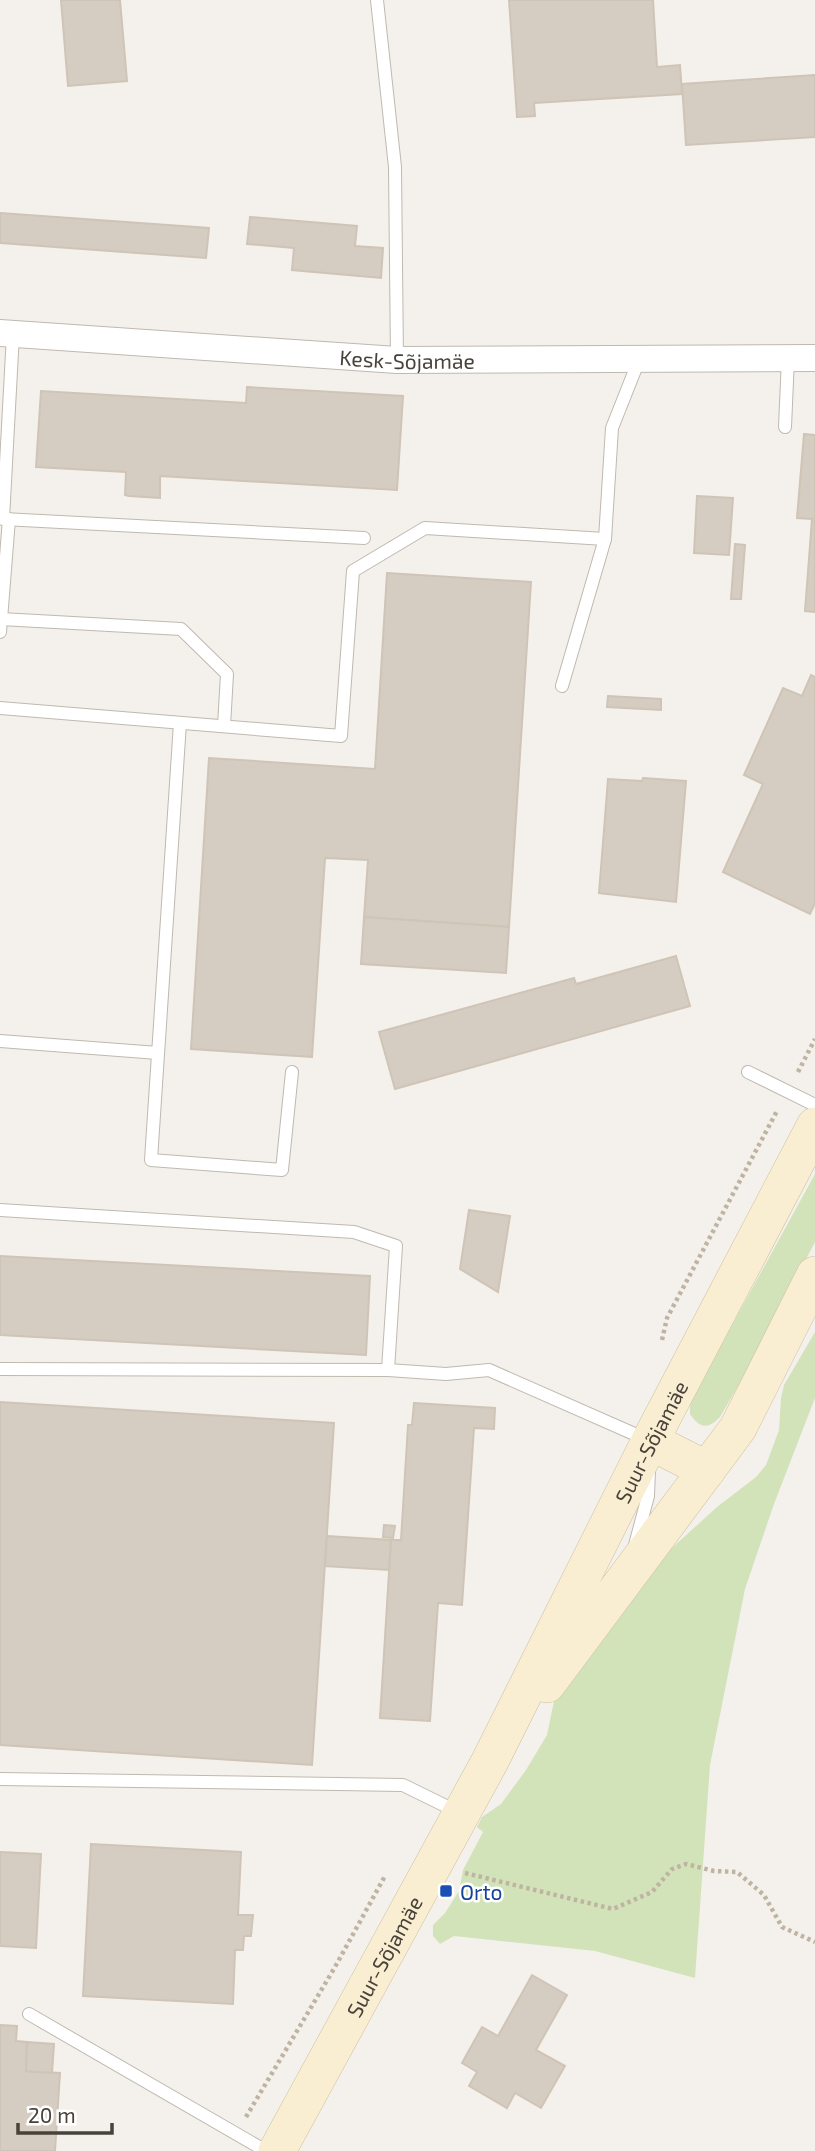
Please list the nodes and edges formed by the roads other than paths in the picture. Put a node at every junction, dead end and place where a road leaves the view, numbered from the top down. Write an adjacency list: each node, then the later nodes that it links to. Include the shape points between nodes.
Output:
1 (377, 0): 5 (lane, via 395,167)
2 (6, 333): 5 (street, Kesk-Sõjamäe); 8 (lane)
3 (788, 358): 4 (street, Kesk-Sõjamäe); 6 (street, Kesk-Sõjamäe); 7 (lane)
4 (815, 358)
5 (397, 360): 6 (street, Kesk-Sõjamäe)
6 (639, 360): 10 (lane, via 612,428)
7 (785, 428)
8 (4, 520): 9 (lane); 11 (lane)
9 (364, 538)
10 (605, 539): 12 (lane); 15 (lane, via 425,528 353,571 341,736)
11 (1, 626): 15 (lane, via 181,629 227,674)
12 (562, 686)
13 (0, 708): 14 (lane)
14 (180, 723): 15 (lane); 17 (lane)
15 (224, 726)
16 (0, 1041): 17 (lane)
17 (158, 1053): 18 (lane, via 151,1160 282,1170)
18 (292, 1072)
19 (748, 1072): 20 (lane)
20 (815, 1105)
21 (815, 1125): 26 (main road, Suur-Sõjamäe)
22 (0, 1210): 25 (lane, via 354,1232 396,1246)
23 (815, 1275): 27 (main road, Suur-Sõjamäe, via 738,1428)
24 (0, 1369): 25 (lane)
25 (388, 1370): 26 (lane, via 446,1374 489,1370)
26 (650, 1441): 27 (main road); 28 (lane, via 648,1496 636,1544); 29 (main road, Suur-Sõjamäe)
27 (707, 1470): 28 (main road, Suur-Sõjamäe)
28 (608, 1602): 29 (main road, Suur-Sõjamäe)
29 (490, 1761): 31 (main road, Suur-Sõjamäe)
30 (0, 1779): 31 (lane, via 403,1785)
31 (461, 1814): 34 (main road, Suur-Sõjamäe)
32 (29, 2014): 33 (lane)
33 (266, 2151)
34 (277, 2151)

